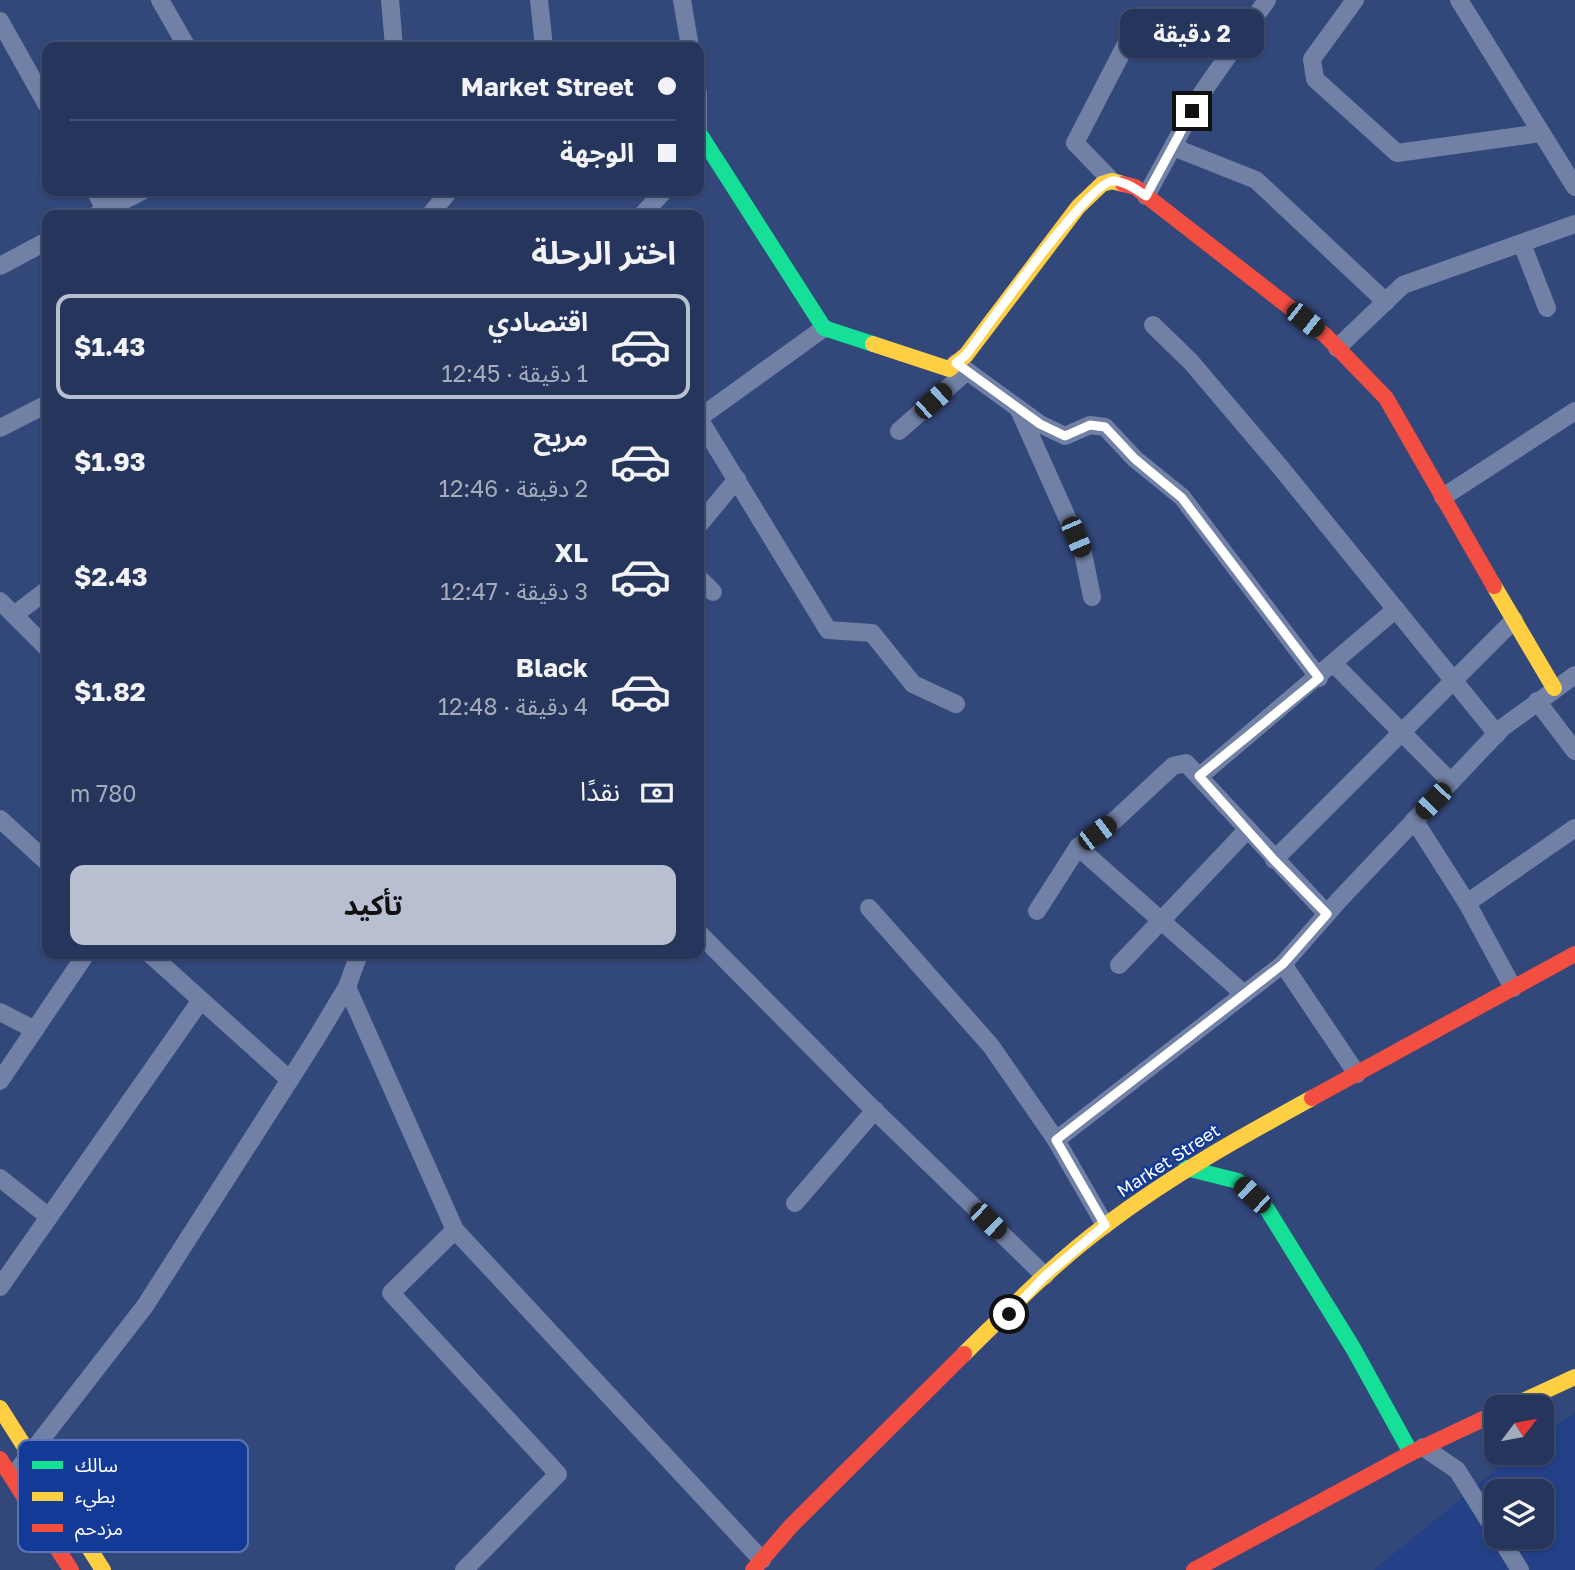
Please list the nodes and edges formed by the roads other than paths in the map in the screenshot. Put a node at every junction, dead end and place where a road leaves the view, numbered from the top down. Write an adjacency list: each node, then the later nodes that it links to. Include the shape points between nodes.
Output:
1 (390, 0): 11 (street)
2 (539, 0): 12 (street)
3 (682, 0): 13 (street)
4 (1355, 0): 15 (street, via 1312,59 1315,79 1397,153)
5 (1459, 0): 15 (street)
6 (1264, 1): 16 (street, via 1202,93)
7 (164, 2): 10 (street)
8 (0, 20): 14 (street)
9 (1139, 21): 18 (street, via 1075,144)
10 (184, 42)
11 (394, 42)
12 (543, 42)
13 (689, 42)
14 (42, 96)
15 (1541, 133): 19 (street)
16 (1173, 147): 22 (street); 31 (street, via 1256,180)
17 (704, 148): 34 (street)
18 (1112, 181): 22 (street, via 1135,187); 36 (street, via 1102,184 1078,207 966,355)
19 (1575, 187)
20 (133, 196): 24 (street)
21 (659, 196): 26 (street)
22 (1146, 196): 35 (street)
23 (439, 200): 25 (street)
24 (107, 210)
25 (422, 210)
26 (647, 210)
27 (1575, 224): 29 (street)
28 (42, 244): 30 (street)
29 (1522, 244): 31 (street, via 1403,285); 32 (street)
30 (0, 266)
31 (1386, 302): 35 (street)
32 (1547, 309)
33 (1153, 325): 52 (street, via 1191,362)
34 (824, 328): 36 (street, via 948,369); 40 (street)
35 (1337, 348): 45 (street, via 1386,398)
36 (962, 367): 38 (street); 43 (street)
37 (42, 407): 42 (street)
38 (1017, 407): 50 (street, via 1083,553); 58 (street, via 1065,436 1090,425 1105,427 1182,498)
39 (1575, 411): 45 (street)
40 (704, 414)
41 (704, 426): 44 (street)
42 (0, 428)
43 (899, 431)
44 (737, 479): 46 (street); 62 (street, via 828,630 872,632 913,684)
45 (1443, 497): 54 (street)
46 (704, 519)
47 (704, 583): 48 (street)
48 (713, 592)
49 (42, 594): 53 (street)
50 (1093, 597)
51 (0, 601): 53 (street)
52 (1396, 610): 56 (street); 59 (street)
53 (14, 615): 55 (street)
54 (1514, 620): 59 (street); 60 (street)
55 (42, 643)
56 (1335, 665): 58 (street); 63 (street)
57 (1575, 675): 60 (street)
58 (1319, 678): 66 (street)
59 (1452, 681): 63 (street); 64 (street)
60 (1554, 688): 61 (street)
61 (1537, 701): 64 (street); 65 (street)
62 (956, 704)
63 (1401, 732): 67 (street); 74 (street)
64 (1497, 734): 67 (street)
65 (1575, 751)
66 (1199, 776): 71 (street); 72 (street, via 1186,763 1173,766)
67 (1451, 782): 69 (street)
68 (0, 819): 73 (street)
69 (1414, 820): 75 (street); 78 (street)
70 (1575, 828): 75 (street)
71 (1248, 829): 74 (street); 79 (street)
72 (1078, 847): 77 (street); 79 (street)
73 (42, 857)
74 (1274, 860): 78 (street)
75 (1467, 902): 88 (street)
76 (869, 908): 97 (street, via 991,1046)
77 (1037, 911)
78 (1327, 914): 85 (street)
79 (1161, 920): 86 (street); 89 (street)
80 (704, 938): 96 (street)
81 (1575, 954): 88 (street, Market Street)
82 (83, 959): 92 (street)
83 (156, 959): 90 (street)
84 (356, 959): 87 (street)
85 (1283, 964): 89 (street); 93 (street)
86 (1119, 965)
87 (347, 987): 94 (street); 103 (street)
88 (1513, 988): 93 (street, Market Street)
89 (1244, 994): 97 (street)
90 (201, 1000): 94 (street); 101 (street)
91 (0, 1012): 92 (street)
92 (35, 1030): 95 (street)
93 (1357, 1074): 98 (street, Market Street)
94 (290, 1080): 111 (street, via 145,1306)
95 (0, 1081)
96 (875, 1110): 100 (street); 104 (street)
97 (1056, 1140): 102 (street)
98 (1186, 1168): 102 (street, Market Street); 112 (street, via 1238,1181 1266,1209)
99 (0, 1178): 101 (street)
100 (795, 1203)
101 (49, 1217): 105 (street)
102 (1105, 1225): 104 (street, Market Street)
103 (456, 1230): 121 (street); 124 (street, via 391,1293 558,1474)
104 (1045, 1276): 121 (street, Market Street, via 891,1424)
105 (0, 1287)
106 (1575, 1377): 107 (street)
107 (1536, 1395)
108 (0, 1408): 110 (street)
109 (1484, 1419): 112 (street)
110 (21, 1440)
111 (41, 1440)
112 (1417, 1450): 117 (street, via 1457,1470); 125 (street)
113 (0, 1458): 115 (street)
114 (18, 1470): 115 (street)
115 (13, 1476): 116 (street)
116 (18, 1484)
117 (1484, 1512)
118 (1507, 1549): 126 (street)
119 (60, 1552): 122 (street)
120 (92, 1552): 123 (street)
121 (757, 1565)
122 (71, 1570)
123 (103, 1570)
124 (464, 1570)
125 (1194, 1570)
126 (1520, 1570)

